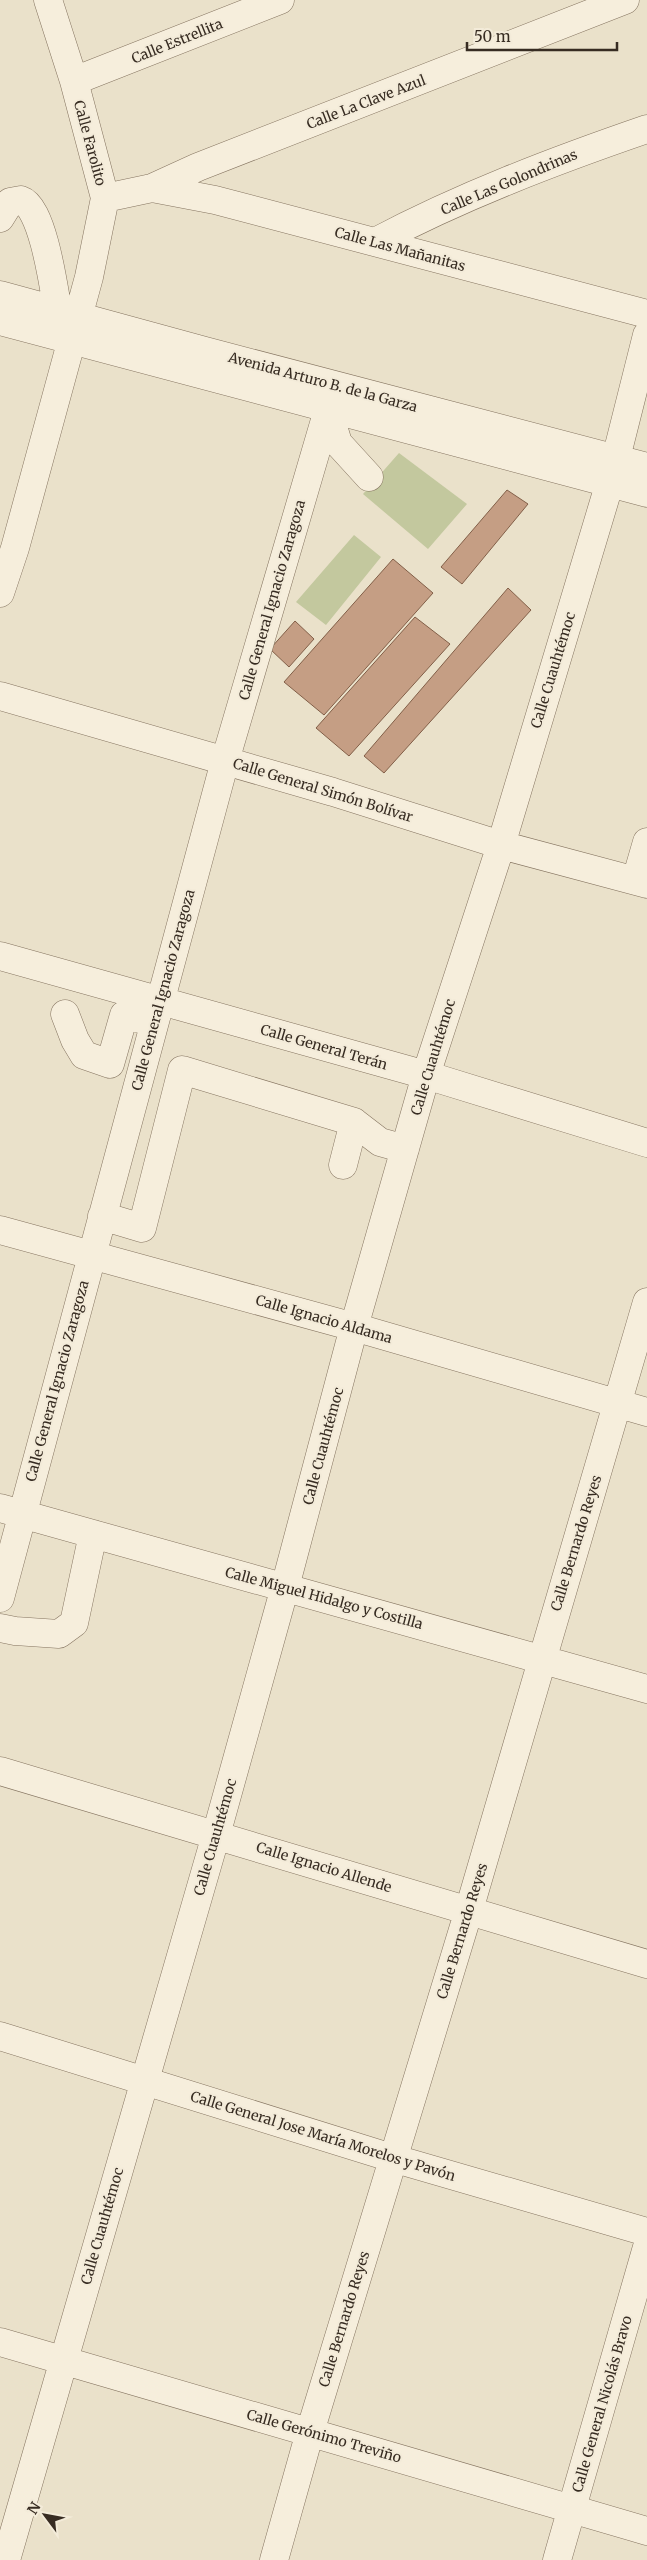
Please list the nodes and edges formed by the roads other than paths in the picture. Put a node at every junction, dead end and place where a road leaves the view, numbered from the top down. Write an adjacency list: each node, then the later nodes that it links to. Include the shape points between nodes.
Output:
1 (48, 0): 4 (street, Calle Farolito)
2 (280, 0): 4 (street, Calle Estrellita)
3 (625, 0): 6 (street, Calle La Clave Azul, via 198,167)
4 (74, 81): 7 (street, Calle Farolito)
5 (647, 129): 9 (street, Calle Las Golondrinas, via 503,183)
6 (152, 188): 7 (street, Calle La Clave Azul); 9 (street, Calle Las Mañanitas, via 215,200)
7 (105, 198): 13 (street, Calle Farolito, via 98,241)
8 (0, 218): 13 (street, via 6,206 15,200 25,202 31,209)
9 (375, 242): 11 (street, Calle Las Mañanitas)
10 (0, 295): 13 (street, Avenida Arturo B. de la Garza)
11 (647, 314)
12 (0, 321): 13 (street, Avenida Arturo B. de la Garza)
13 (69, 323): 15 (street, Avenida Arturo B. de la Garza); 20 (street, Calle Farolito, via 15,548)
14 (647, 336): 17 (street, Calle Cuauhtémoc)
15 (332, 398): 17 (street, Avenida Arturo B. de la Garza); 18 (street, via 338,443); 22 (street, Calle General Ignacio Zaragoza)
16 (647, 467): 17 (street, Avenida Arturo B. de la Garza)
17 (613, 471): 19 (street, Avenida Arturo B. de la Garza); 24 (street, Calle Cuauhtémoc)
18 (369, 477)
19 (647, 492)
20 (0, 593)
21 (0, 696): 22 (street, Calle General Simón Bolívar)
22 (225, 761): 24 (street, Calle General Simón Bolívar); 27 (street, Calle General Ignacio Zaragoza)
23 (647, 842): 25 (street)
24 (501, 845): 25 (street, Calle General Simón Bolívar); 29 (street, Calle Cuauhtémoc)
25 (642, 882)
26 (0, 956): 27 (street, Calle General Terán)
27 (157, 1011): 28 (street, via 124,1016 110,1064 84,1056); 29 (street, Calle General Terán); 34 (street, Calle General Ignacio Zaragoza)
28 (65, 1014)
29 (426, 1075): 31 (street, Calle General Terán); 32 (street, Calle Cuauhtémoc)
30 (354, 1122): 32 (street, via 380,1142); 33 (street); 34 (street, via 182,1070 142,1228)
31 (647, 1143)
32 (405, 1149): 38 (street, Calle Cuauhtémoc)
33 (342, 1165)
34 (102, 1216): 36 (street, Calle General Ignacio Zaragoza)
35 (0, 1230): 36 (street, Calle Ignacio Aldama)
36 (91, 1254): 38 (street, Calle Ignacio Aldama); 41 (street, Calle General Ignacio Zaragoza)
37 (647, 1302): 39 (street, Calle Bernardo Reyes)
38 (354, 1327): 39 (street, Calle Ignacio Aldama); 43 (street, Calle Cuauhtémoc)
39 (618, 1403): 40 (street, Calle Ignacio Aldama); 46 (street, Calle Bernardo Reyes)
40 (647, 1412)
41 (11, 1512): 42 (street, Calle Miguel Hidalgo y Costilla); 44 (street, Calle General Ignacio Zaragoza)
42 (93, 1534): 43 (street, Calle Miguel Hidalgo y Costilla); 45 (street, via 74,1623 59,1634)
43 (285, 1587): 46 (street, Calle Miguel Hidalgo y Costilla); 49 (street, Calle Cuauhtémoc)
44 (0, 1598)
45 (0, 1628)
46 (542, 1658): 47 (street, Calle Miguel Hidalgo y Costilla); 50 (street, Calle Bernardo Reyes)
47 (647, 1688)
48 (0, 1771): 49 (street, Calle Ignacio Allende)
49 (216, 1835): 50 (street, Calle Ignacio Allende); 53 (street, Calle Cuauhtémoc)
50 (469, 1910): 51 (street, Calle Ignacio Allende); 54 (street, Calle Bernardo Reyes)
51 (647, 1964)
52 (0, 2036): 53 (street, Calle General Jose María Morelos y Pavón)
53 (145, 2081): 54 (street, Calle General Jose María Morelos y Pavón); 58 (street, Calle Cuauhtémoc)
54 (392, 2158): 55 (street, Calle General Jose María Morelos y Pavón); 59 (street, Calle Bernardo Reyes)
55 (647, 2232)
56 (647, 2247): 60 (street, Calle General Nicolás Bravo)
57 (0, 2342): 58 (street, Calle Gerónimo Treviño)
58 (63, 2360): 59 (street, Calle Gerónimo Treviño); 62 (street, Calle Cuauhtémoc)
59 (310, 2432): 60 (street, Calle Gerónimo Treviño); 63 (street, Calle Bernardo Reyes)
60 (572, 2508): 61 (street, Calle Gerónimo Treviño); 64 (street, Calle General Nicolás Bravo)
61 (647, 2531)
62 (6, 2560)
63 (274, 2560)
64 (558, 2560)

